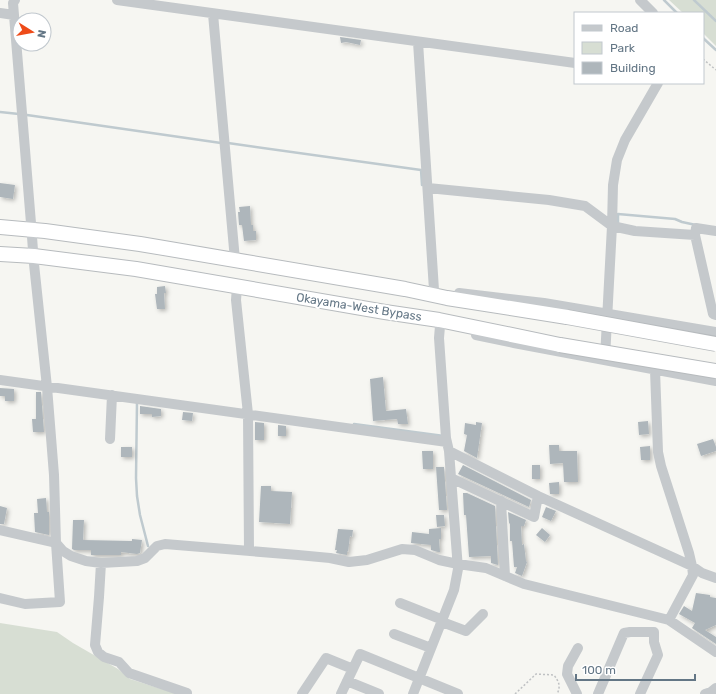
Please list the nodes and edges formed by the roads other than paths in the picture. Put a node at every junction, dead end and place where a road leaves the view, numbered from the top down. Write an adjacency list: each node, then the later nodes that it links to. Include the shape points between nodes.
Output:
1 (15, 0): 4 (street)
2 (116, 0): 7 (street)
3 (640, 0): 5 (street)
4 (14, 12)
5 (652, 12)
6 (0, 13): 8 (street)
7 (213, 14): 9 (street); 21 (street)
8 (12, 15)
9 (418, 42): 11 (street); 13 (street)
10 (17, 52): 16 (street)
11 (574, 63)
12 (657, 84): 14 (street, via 625,140 617,160 613,185)
13 (428, 188): 14 (street, via 585,206); 24 (street)
14 (612, 226): 18 (street, via 635,232); 26 (street)
15 (0, 227): 16 (highway, Okayama-West Bypass)
16 (32, 230): 20 (street); 21 (highway, Okayama-West Bypass)
17 (716, 231): 18 (street, via 696,228)
18 (695, 235): 27 (street, via 713,314)
19 (0, 254): 20 (highway, Okayama-West Bypass)
20 (34, 256): 22 (highway, Okayama-West Bypass, via 136,269); 36 (street)
21 (235, 260): 23 (highway, Okayama-West Bypass)
22 (238, 287): 25 (highway, Okayama-West Bypass); 38 (street, via 236,300)
23 (405, 289): 24 (street); 30 (highway, Okayama-West Bypass, bridge)
24 (434, 290): 26 (street, via 544,303)
25 (385, 312): 28 (street); 33 (highway, Okayama-West Bypass, bridge)
26 (607, 314): 29 (street); 31 (street)
27 (716, 315)
28 (440, 326): 31 (street); 40 (street)
29 (716, 332)
30 (716, 344)
31 (604, 360): 32 (street)
32 (655, 370): 35 (street); 49 (street, via 658,452)
33 (716, 371)
34 (0, 380): 36 (street)
35 (716, 381)
36 (47, 387): 37 (street); 45 (street)
37 (112, 395): 38 (street); 39 (street)
38 (248, 411): 40 (street); 46 (street)
39 (110, 439)
40 (447, 441): 41 (street); 42 (street)
41 (451, 478): 43 (street); 48 (street)
42 (538, 498): 43 (street, via 534,517); 49 (street)
43 (501, 502): 50 (street)
44 (0, 530): 45 (street)
45 (56, 542): 47 (street, via 72,556); 52 (street, via 60,602 25,604)
46 (249, 551): 47 (street, via 165,544 157,546 145,558 137,561); 48 (street, via 349,562 367,560 402,550 415,550 439,560)
47 (102, 563): 65 (street, via 95,645 98,652 119,662 129,673)
48 (458, 564): 50 (street, via 486,568); 56 (street, via 454,590)
49 (692, 566): 51 (street); 55 (street, via 693,575)
50 (505, 576): 55 (street, via 524,584)
51 (716, 578)
52 (0, 598)
53 (400, 603): 56 (street)
54 (482, 614): 56 (street, via 466,631)
55 (669, 620): 60 (street)
56 (442, 621): 58 (street)
57 (394, 634): 58 (street)
58 (431, 648): 62 (street)
59 (578, 648): 71 (street, via 568,666 567,674)
60 (716, 652)
61 (353, 669): 62 (street, via 360,654); 63 (street); 66 (street, via 326,658)
62 (420, 678): 69 (street); 70 (street)
63 (347, 681): 67 (street); 68 (street)
64 (716, 688): 74 (street)
65 (187, 693)
66 (302, 694)
67 (341, 694)
68 (379, 694)
69 (413, 694)
70 (458, 694)
71 (577, 694)
72 (598, 694): 73 (street, via 624,633 654,632 658,655)
73 (640, 694)
74 (705, 694)

